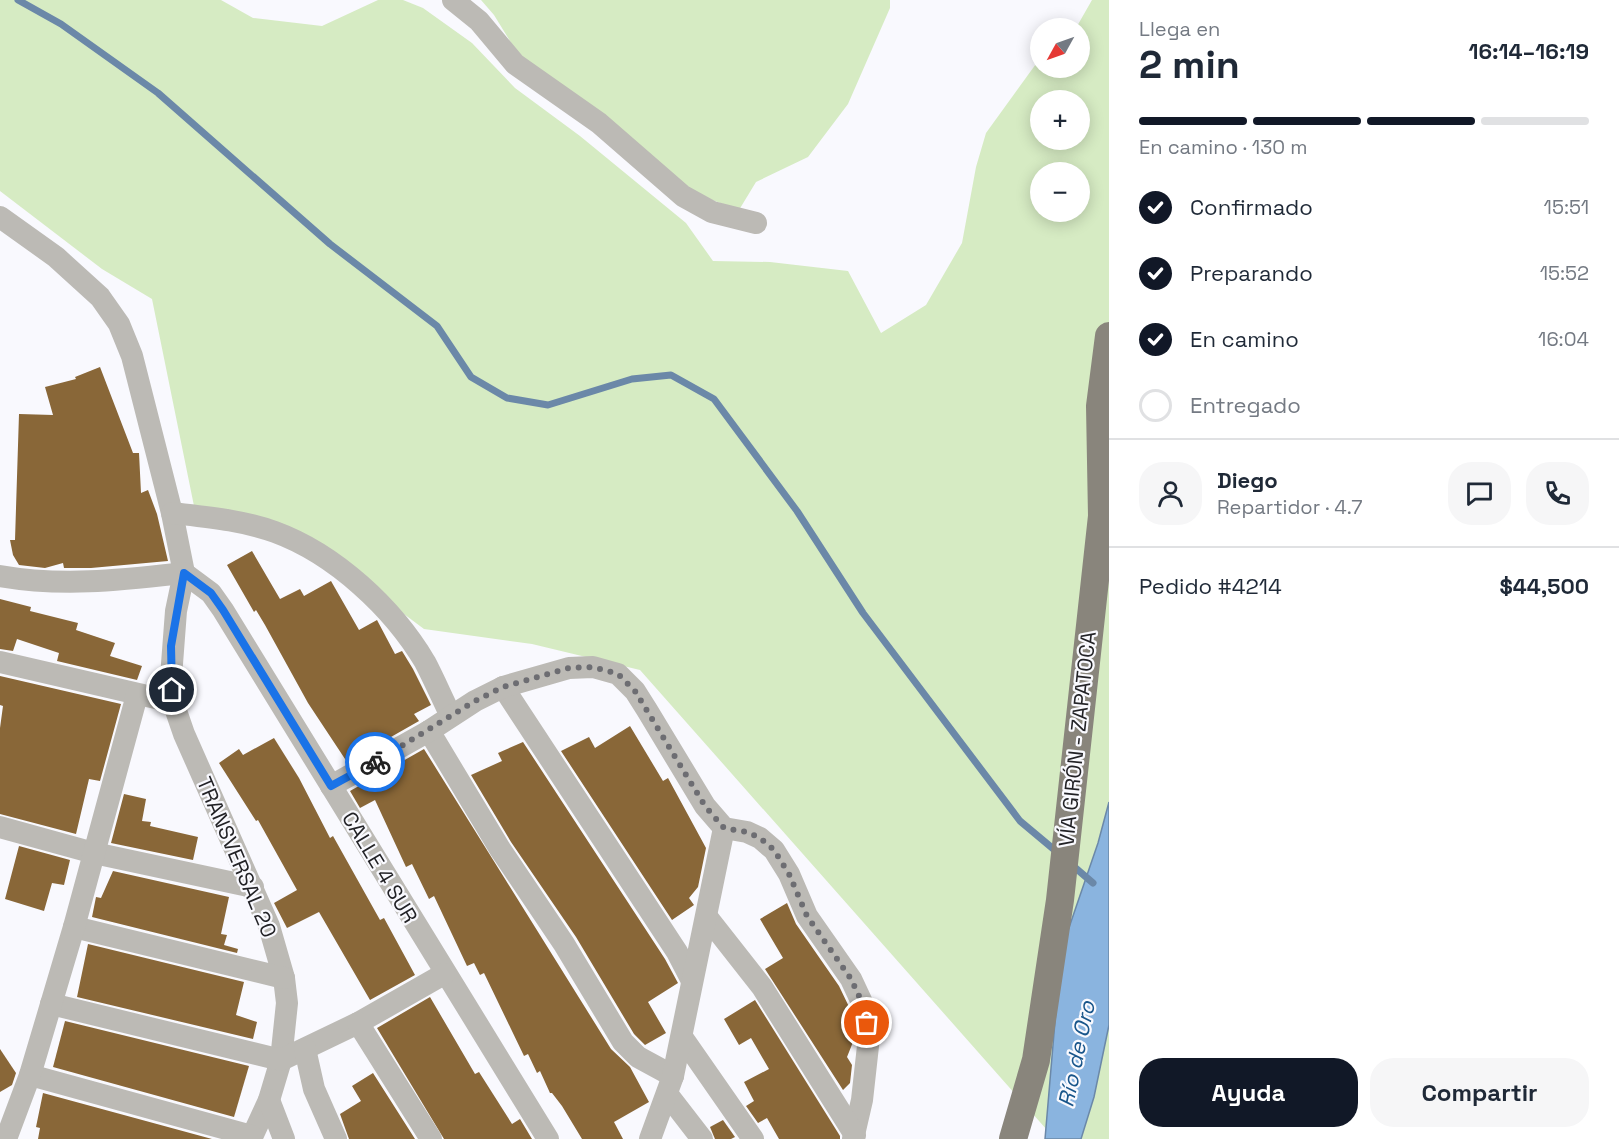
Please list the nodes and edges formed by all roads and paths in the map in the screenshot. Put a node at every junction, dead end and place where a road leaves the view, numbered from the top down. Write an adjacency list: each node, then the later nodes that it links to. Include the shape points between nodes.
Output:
1 (453, 0): 3 (street, via 479,21 515,64 599,123 683,196 712,212)
2 (0, 217): 5 (street, via 56,257 100,297 119,324 132,356)
3 (756, 223)
4 (1109, 336): 42 (main road, VÍA GIRÓN - ZAPATOCA, via 1100,406 1099,549 1060,900 1036,1060)
5 (172, 513): 6 (street); 12 (street, via 232,520 276,532 315,552 352,579 394,620 424,662)
6 (184, 573): 7 (street, via 73,583 40,583); 11 (street, TRANSVERSAL 20, via 171,646); 14 (street, CALLE 4 SUR, via 211,593 223,610)
7 (0, 576)
8 (0, 662): 10 (street)
9 (503, 687): 12 (street); 16 (street, via 569,668 593,667 618,674 635,691 693,789); 23 (street, via 677,952)
10 (136, 695): 11 (street); 17 (street)
11 (173, 702): 18 (street, TRANSVERSAL 20)
12 (451, 716): 13 (street)
13 (429, 731): 14 (street); 30 (street, via 623,1042)
14 (331, 786): 21 (street, CALLE 4 SUR)
15 (0, 827): 17 (street)
16 (724, 828): 19 (street); 33 (street, via 747,832 774,850 807,916 851,979 865,1009 869,1037)
17 (94, 853): 18 (street); 20 (street)
18 (253, 887): 22 (street, TRANSVERSAL 20)
19 (707, 917): 23 (street); 33 (street, via 762,987)
20 (74, 927): 22 (street); 24 (street)
21 (444, 974): 25 (street); 39 (street, CALLE 4 SUR)
22 (284, 978): 28 (street, TRANSVERSAL 20)
23 (692, 981): 26 (street)
24 (51, 1004): 28 (street); 29 (street)
25 (358, 1023): 27 (street); 38 (street)
26 (682, 1037): 30 (street); 41 (street)
27 (305, 1049): 28 (street); 37 (street, via 314,1089)
28 (281, 1060): 31 (street, TRANSVERSAL 20)
29 (30, 1075): 32 (street); 35 (street)
30 (670, 1085): 34 (street); 40 (street)
31 (268, 1100): 32 (street, TRANSVERSAL 20); 36 (street)
32 (251, 1137)
33 (854, 1137)
34 (651, 1138)
35 (6, 1139)
36 (284, 1139)
37 (336, 1139)
38 (432, 1139)
39 (548, 1139)
40 (702, 1139)
41 (753, 1139)
42 (1013, 1139)

